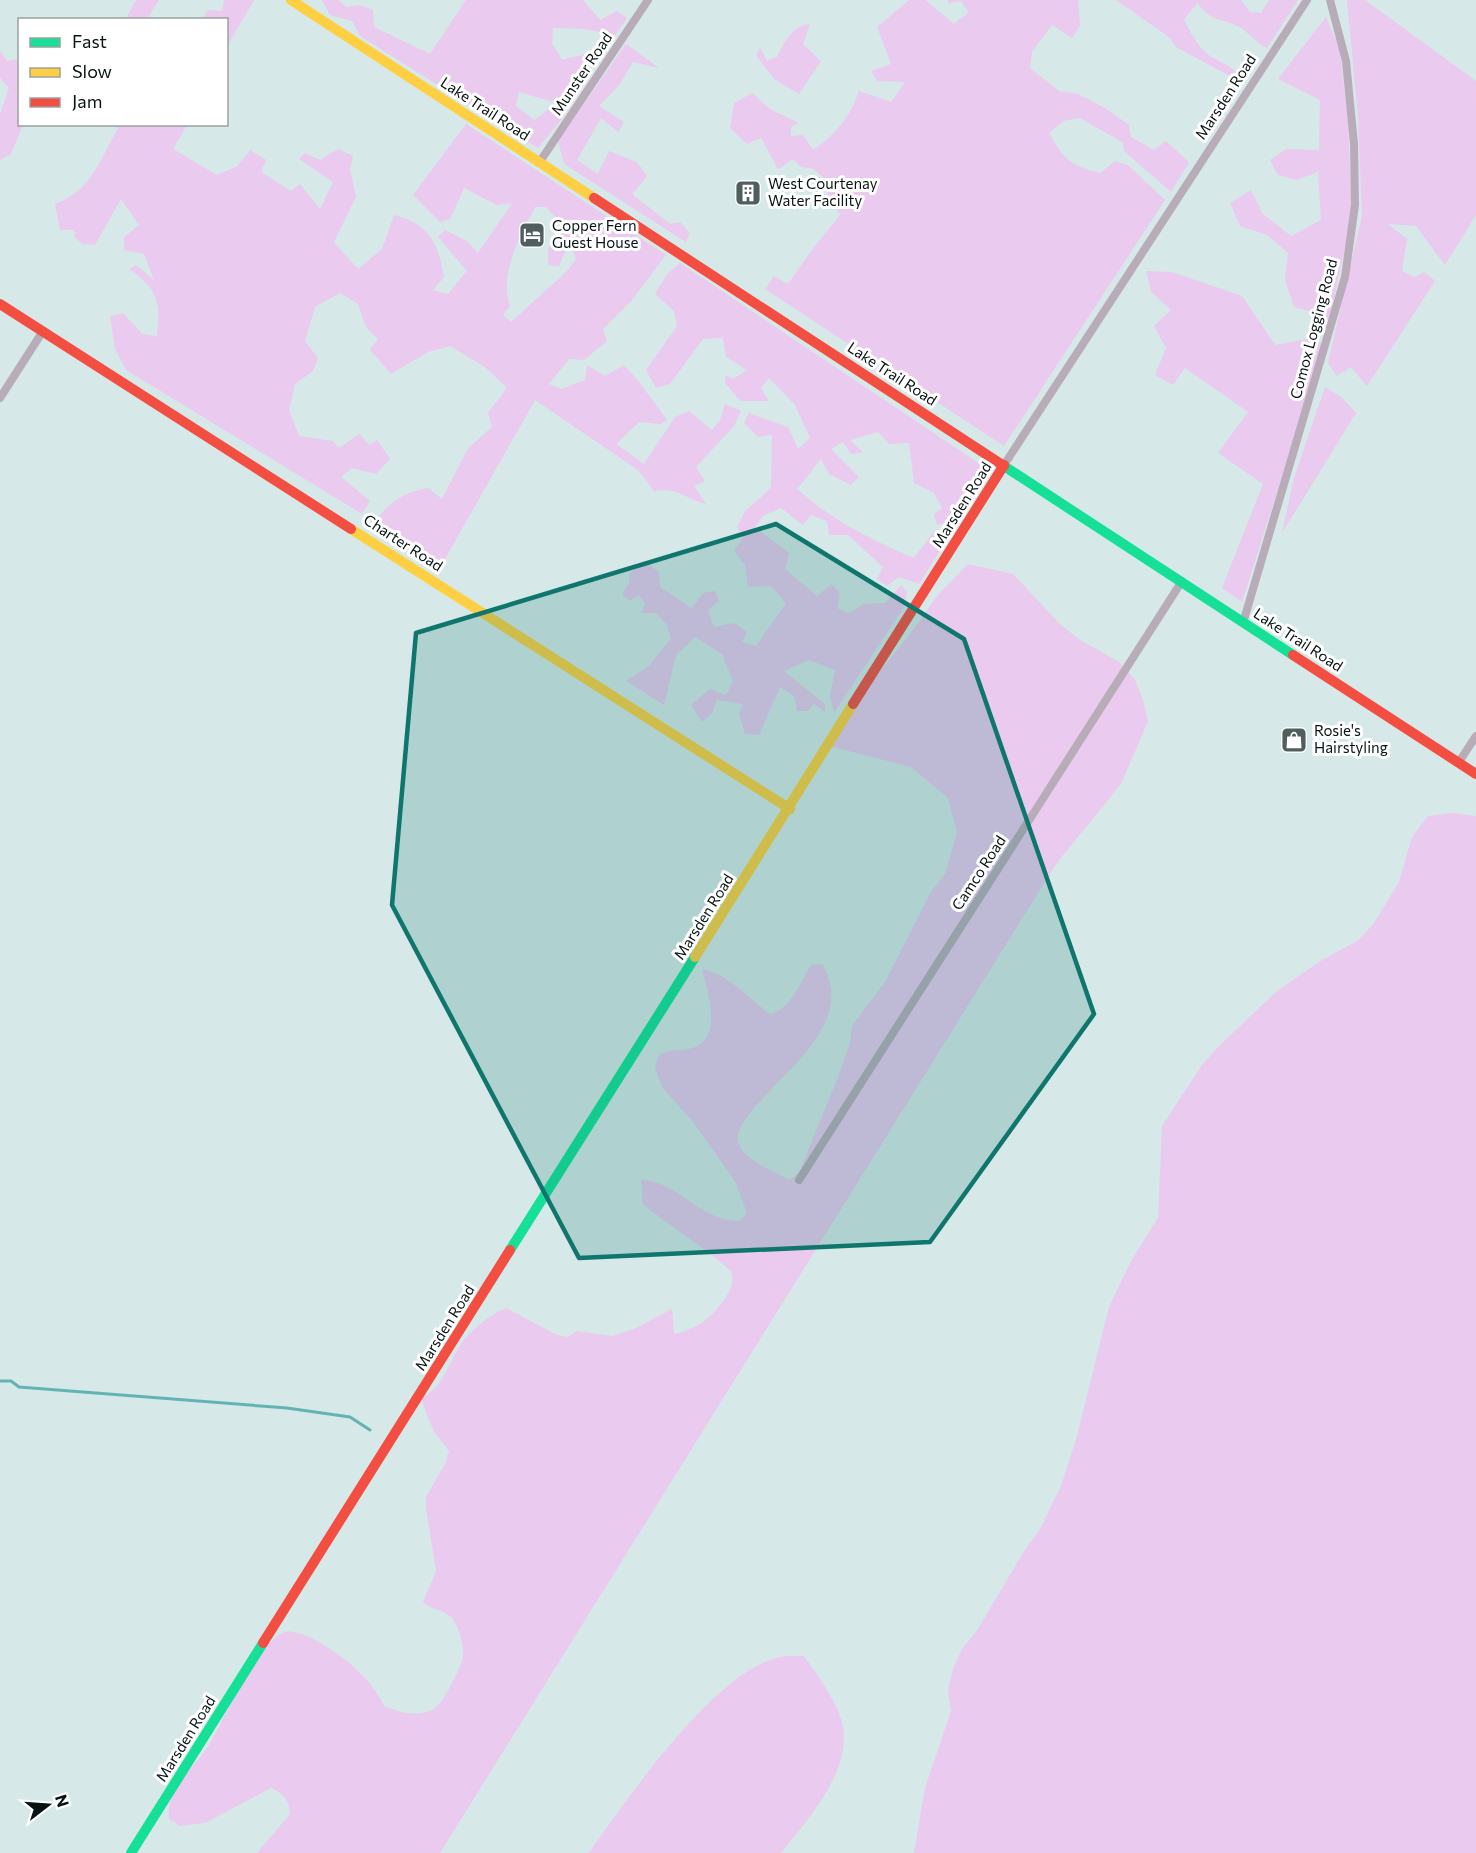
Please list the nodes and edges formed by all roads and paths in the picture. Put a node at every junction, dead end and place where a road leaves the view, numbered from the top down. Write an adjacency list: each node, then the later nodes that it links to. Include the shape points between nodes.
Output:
1 (291, 0): 5 (street, Lake Trail Road)
2 (648, 0): 5 (street, Munster Road)
3 (1307, 0): 9 (street, Marsden Road)
4 (1330, 0): 11 (street, Comox Logging Road, via 1346,61 1355,205 1346,266)
5 (539, 163): 9 (street, Lake Trail Road)
6 (0, 304): 7 (street, Charter Road)
7 (43, 331): 8 (street); 15 (street, Charter Road)
8 (0, 398)
9 (1004, 465): 10 (street, Lake Trail Road); 15 (street, Marsden Road)
10 (1182, 581): 11 (street, Lake Trail Road); 16 (street, Camco Road)
11 (1243, 622): 13 (street, Lake Trail Road)
12 (1476, 736): 13 (street)
13 (1459, 762): 14 (street, Lake Trail Road)
14 (1476, 774)
15 (790, 809): 17 (street, Marsden Road)
16 (799, 1180)
17 (132, 1853)

